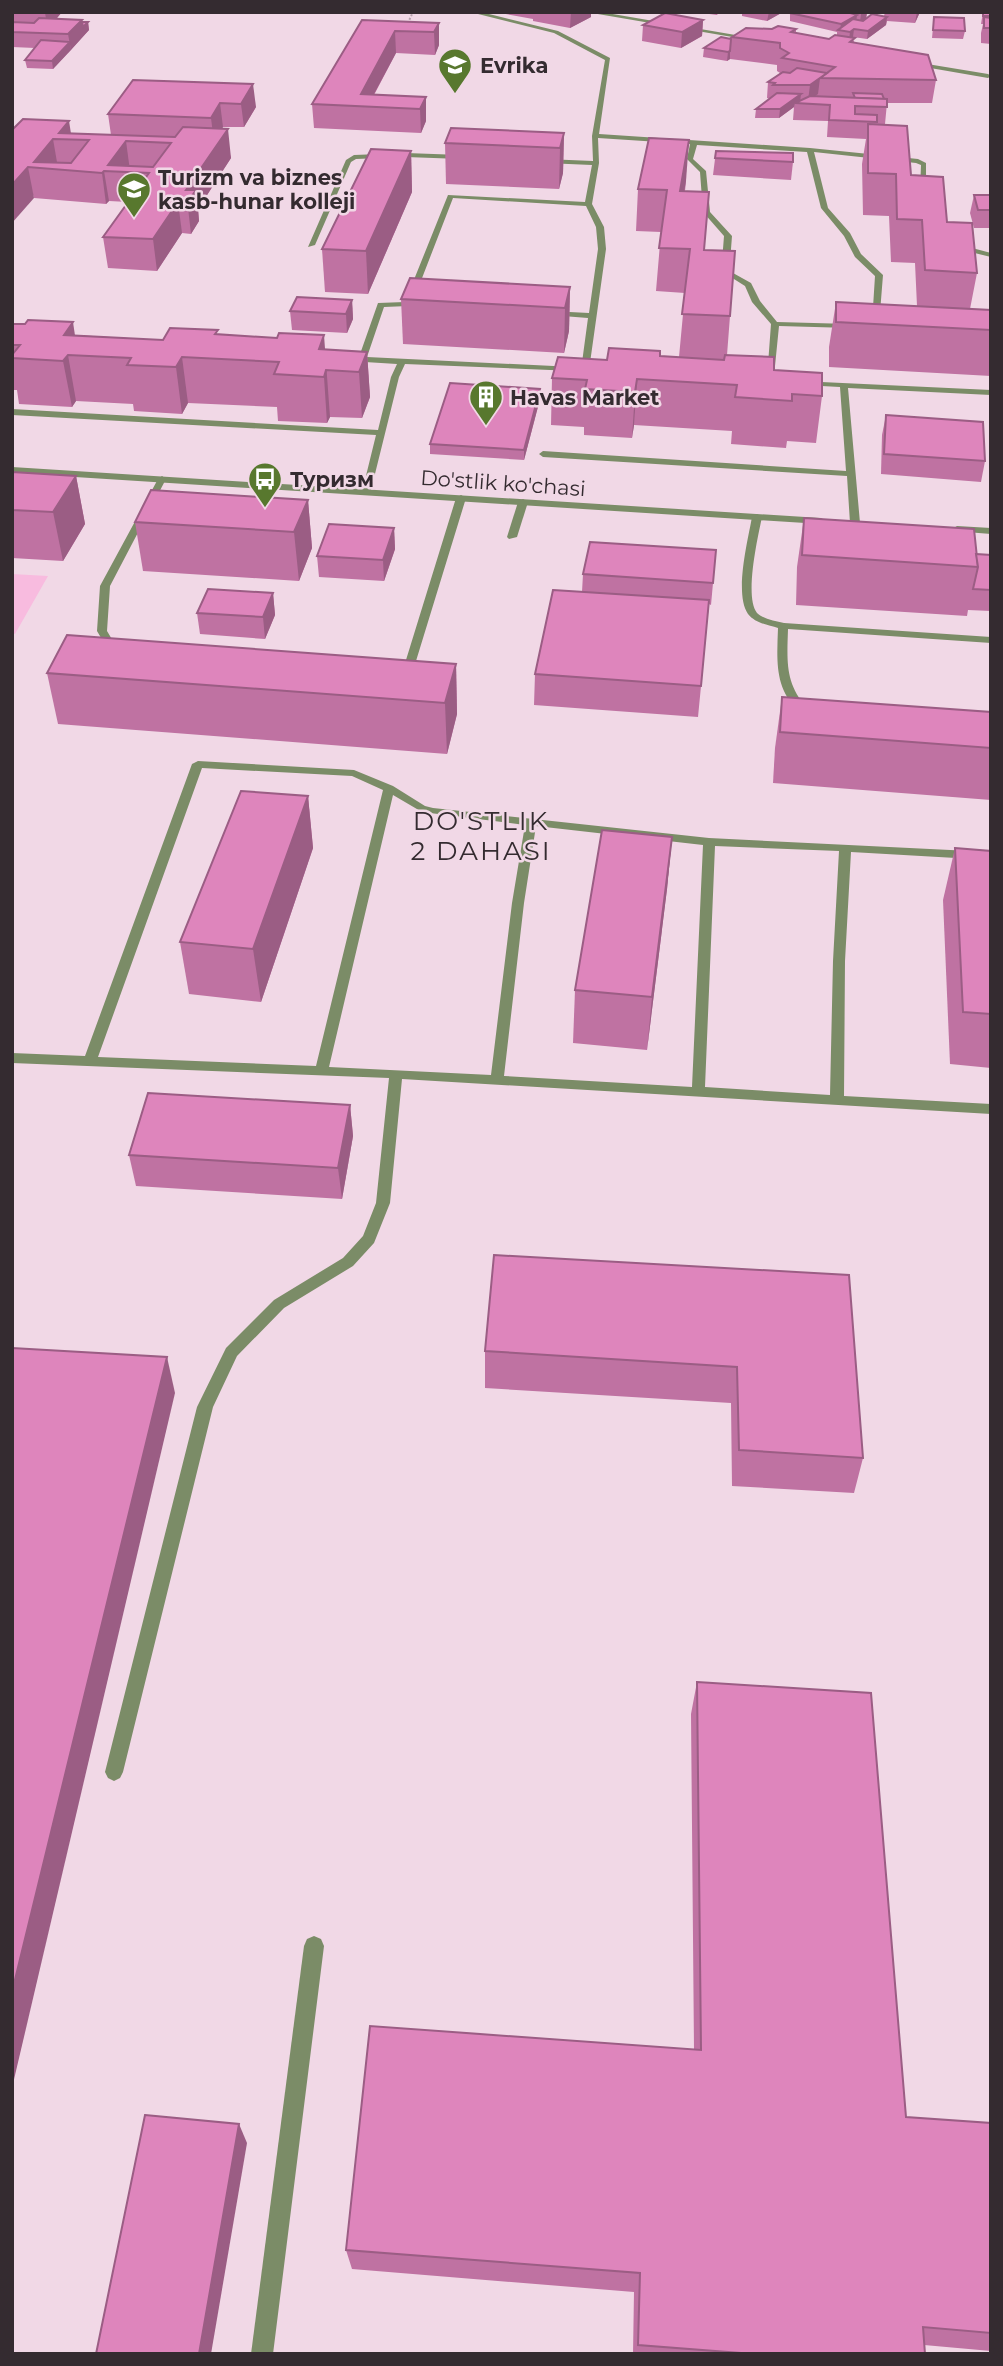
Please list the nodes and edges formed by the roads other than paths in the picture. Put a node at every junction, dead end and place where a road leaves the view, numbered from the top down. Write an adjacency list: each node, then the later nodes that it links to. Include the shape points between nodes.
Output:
1 (473, 12): 6 (street, via 556,32 608,59)
2 (589, 12): 3 (street)
3 (754, 39)
4 (906, 63): 5 (street)
5 (988, 76)
6 (594, 136): 7 (street); 11 (street)
7 (694, 142): 8 (street); 21 (street, via 690,159 703,170 707,212 728,236 730,274 748,285)
8 (810, 150): 12 (street, via 918,161 924,164); 22 (street, via 825,208 858,255 879,275)
9 (474, 158): 15 (street, via 354,157 348,161)
10 (541, 161): 11 (street)
11 (596, 163): 13 (street)
12 (922, 198)
13 (588, 204): 17 (street, via 450,197); 20 (street, via 600,227 602,249)
14 (954, 243): 16 (street)
15 (311, 245)
16 (991, 255)
17 (408, 304): 18 (street); 25 (street, via 381,305)
18 (422, 305)
19 (541, 312): 20 (street)
20 (594, 316): 27 (street)
21 (775, 324): 22 (street); 30 (street)
22 (876, 327): 23 (street)
23 (888, 328)
24 (335, 358): 25 (street)
25 (362, 360): 26 (street)
26 (402, 362): 27 (street); 36 (street)
27 (585, 370): 28 (street)
28 (598, 370)
29 (756, 380): 30 (street)
30 (769, 380): 31 (street)
31 (782, 382)
32 (794, 382): 33 (street)
33 (844, 386): 34 (street); 39 (street)
34 (991, 393)
35 (12, 412): 36 (street)
36 (382, 433): 41 (street)
37 (544, 454): 39 (street)
38 (12, 470): 40 (street, Do'stlik ko'chasi)
39 (851, 474): 47 (street)
40 (162, 479): 41 (street, Do'stlik ko'chasi); 54 (street, via 105,586 102,631 111,649)
41 (367, 492): 42 (street, Do'stlik ko'chasi)
42 (461, 498): 43 (street, Do'stlik ko'chasi); 55 (street, via 411,661)
43 (523, 502): 44 (street, Do'stlik ko'chasi); 51 (street)
44 (757, 517): 45 (street, Do'stlik ko'chasi); 52 (street, via 749,608 755,616)
45 (831, 522)
46 (843, 522): 47 (street)
47 (855, 523): 48 (street)
48 (869, 524)
49 (950, 529): 50 (street)
50 (991, 531)
51 (512, 537)
52 (783, 626): 53 (street); 56 (street, via 785,685 790,700)
53 (991, 640)
54 (120, 654)
55 (389, 679)
56 (813, 712)
57 (389, 788): 58 (street, via 422,809); 63 (street, via 354,773 198,764); 64 (street)
58 (531, 822): 59 (street); 66 (street)
59 (709, 842): 60 (street); 67 (street)
60 (845, 848): 61 (street); 68 (street)
61 (991, 856)
62 (12, 1058): 63 (street)
63 (90, 1061): 64 (street)
64 (322, 1070): 65 (street)
65 (396, 1074): 66 (street); 70 (street, via 383,1203 369,1239 348,1262 279,1304 231,1352 205,1407)
66 (497, 1080): 67 (street)
67 (698, 1092): 68 (street)
68 (837, 1100): 69 (street)
69 (991, 1109)
70 (114, 1772)
71 (314, 1946): 72 (street)
72 (262, 2354)

